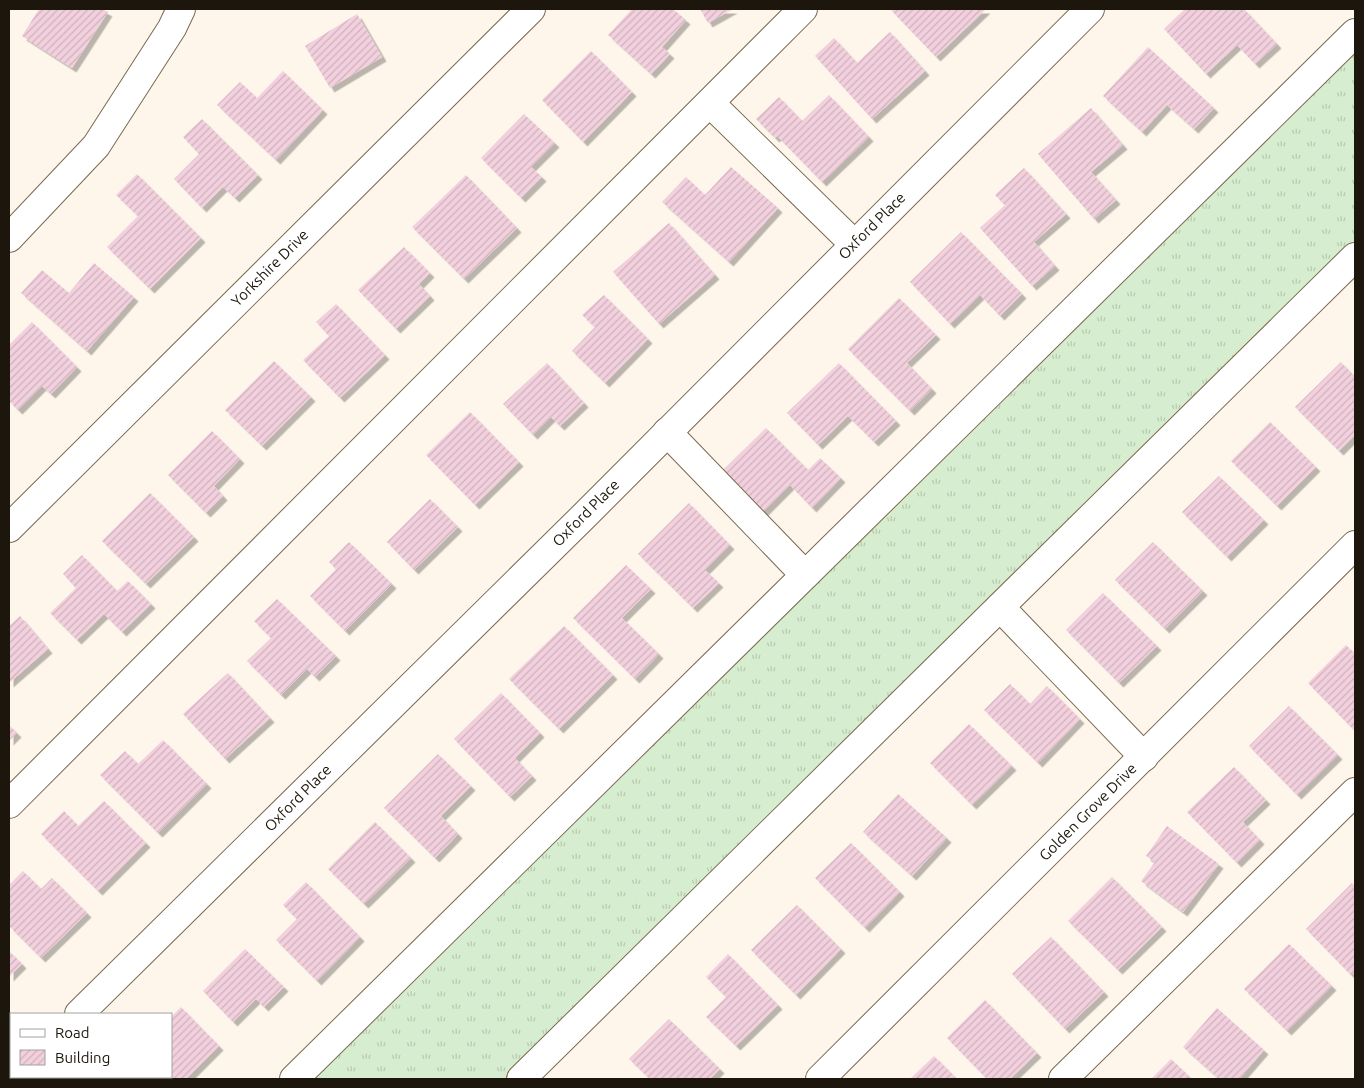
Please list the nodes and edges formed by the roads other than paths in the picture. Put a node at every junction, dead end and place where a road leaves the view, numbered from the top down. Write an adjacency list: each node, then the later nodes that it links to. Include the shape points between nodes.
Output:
1 (181, 9): 7 (street, via 96,146)
2 (531, 9): 11 (street, Yorkshire Drive)
3 (803, 9): 6 (street)
4 (1090, 9): 8 (street, Oxford Place)
5 (1355, 33): 13 (street)
6 (710, 102): 8 (street); 17 (street)
7 (9, 238)
8 (854, 244): 10 (street, Oxford Place)
9 (1355, 256): 14 (street)
10 (667, 432): 13 (street); 18 (street, Oxford Place)
11 (9, 528)
12 (1355, 545): 15 (street, Golden Grove Drive)
13 (805, 575): 19 (street)
14 (1000, 608): 15 (street); 20 (street)
15 (1144, 757): 21 (street, Golden Grove Drive)
16 (1355, 792): 22 (street)
17 (9, 804)
18 (80, 1013)
19 (294, 1079)
20 (521, 1079)
21 (820, 1079)
22 (1063, 1079)

